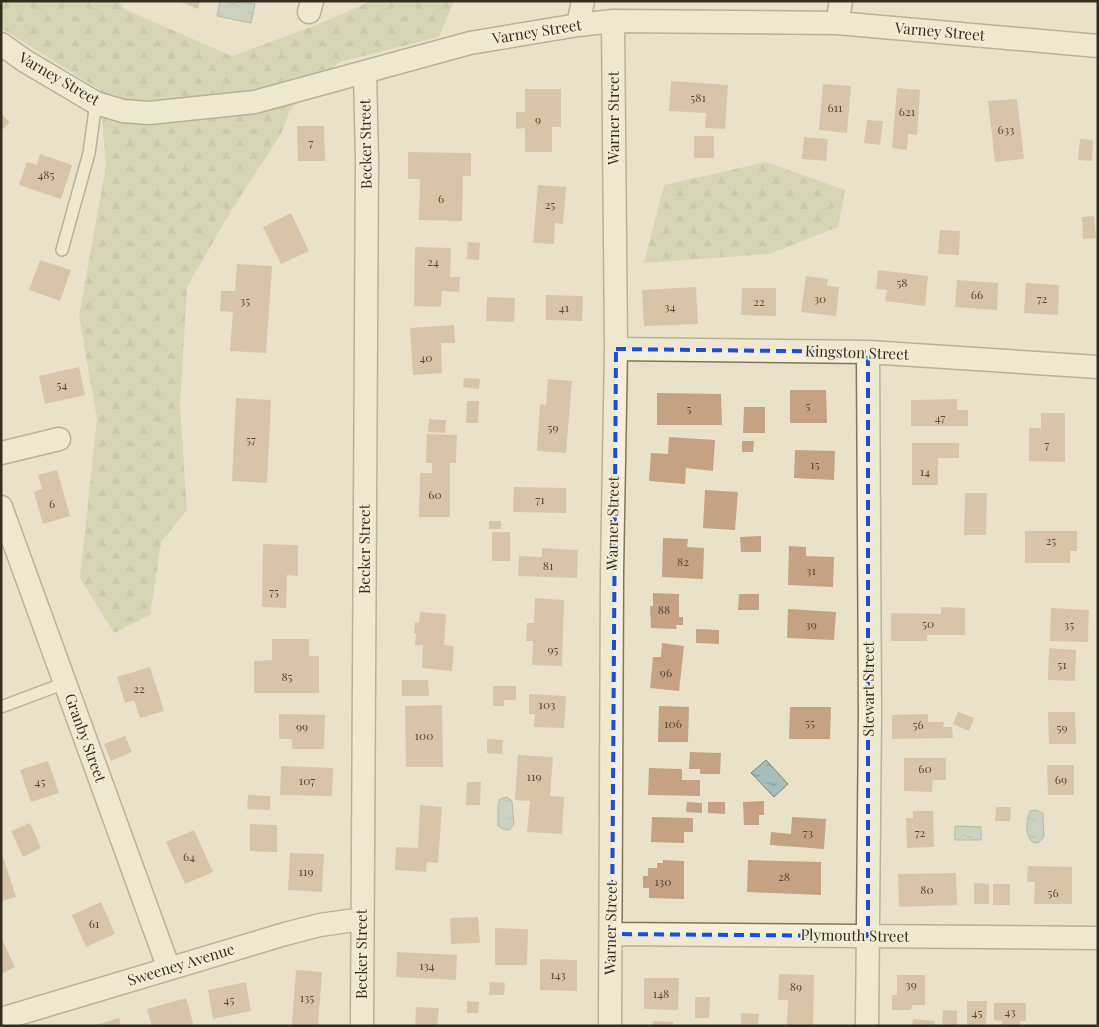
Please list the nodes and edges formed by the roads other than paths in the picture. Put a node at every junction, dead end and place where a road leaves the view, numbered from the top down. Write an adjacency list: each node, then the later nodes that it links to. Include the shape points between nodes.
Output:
1 (583, 1): 4 (street)
2 (839, 12): 3 (street, Varney Street); 6 (street, Varney Street)
3 (613, 21): 4 (street, Varney Street); 10 (street, Warner Street)
4 (578, 25): 7 (street, Varney Street, via 470,43)
5 (1, 44): 8 (street, Varney Street)
6 (1098, 46)
7 (364, 73): 8 (street, Varney Street, via 255,102 149,113 123,111); 18 (street, Becker Street, via 367,170)
8 (96, 103): 9 (lane, via 89,153)
9 (62, 250)
10 (616, 349): 11 (street, Kingston Street); 19 (street, Warner Street)
11 (868, 352): 12 (street, Kingston Street); 20 (street, Stewart Street)
12 (1098, 367)
13 (59, 439): 14 (street)
14 (1, 452)
15 (1, 507): 16 (street, Granby Street)
16 (65, 683): 17 (lane); 22 (street, Granby Street)
17 (1, 707)
18 (362, 919): 22 (street, Sweeney Avenue, via 320,925); 24 (street, Becker Street)
19 (612, 934): 20 (street, Plymouth Street); 25 (street, Warner Street)
20 (868, 936): 21 (street, Plymouth Street); 26 (street, Stewart Street)
21 (1098, 938)
22 (169, 969): 23 (street, Sweeney Avenue)
23 (1, 1019)
24 (362, 1026)
25 (610, 1026)
26 (867, 1026)

